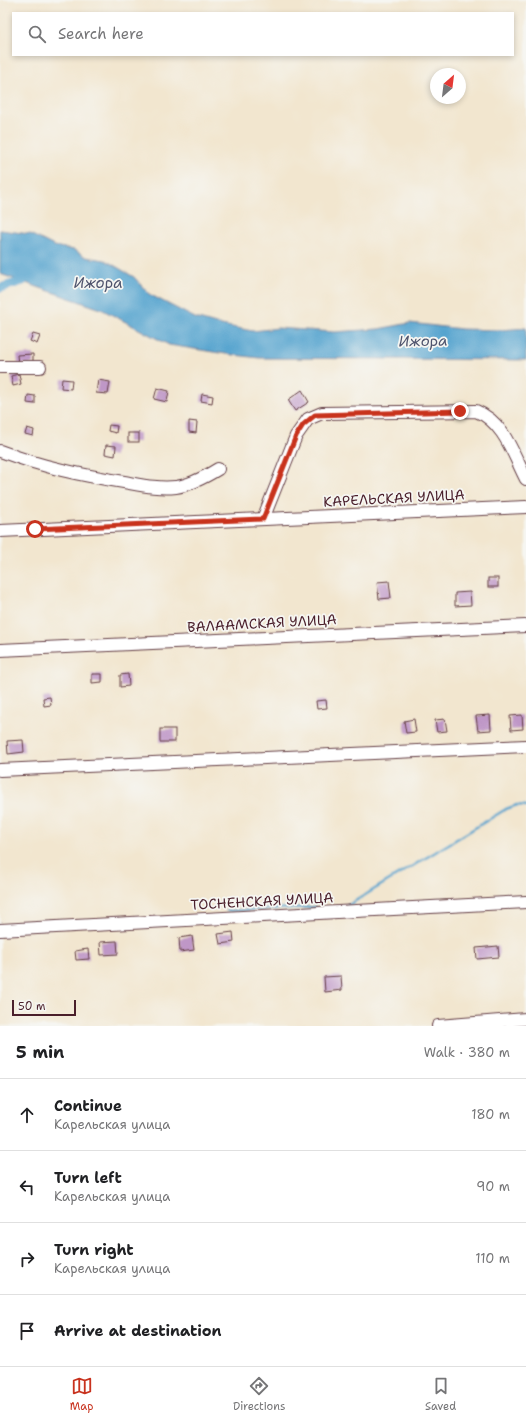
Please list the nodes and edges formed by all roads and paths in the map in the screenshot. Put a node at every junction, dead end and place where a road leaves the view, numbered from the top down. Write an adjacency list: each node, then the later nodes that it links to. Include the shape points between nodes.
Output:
1 (0, 367): 2 (street)
2 (40, 367)
3 (0, 451): 4 (street, via 77,475 161,488 178,487)
4 (218, 469)
5 (526, 479): 7 (street, via 500,428 486,415 476,411 322,413 308,419 296,436)
6 (526, 507): 7 (street, КАРЕЛЬСКАЯ УЛИЦА)
7 (263, 519): 9 (street, КАРЕЛЬСКАЯ УЛИЦА)
8 (0, 523): 9 (street)
9 (23, 530): 10 (street, КАРЕЛЬСКАЯ УЛИЦА)
10 (0, 531)
11 (526, 626): 12 (street, ВАЛААМСКАЯ УЛИЦА)
12 (0, 650)
13 (526, 746): 14 (street)
14 (0, 770)
15 (526, 902): 16 (street, ТОСНЕНСКАЯ УЛИЦА)
16 (0, 930)
17 (526, 1019): 18 (street)
18 (438, 1026)

